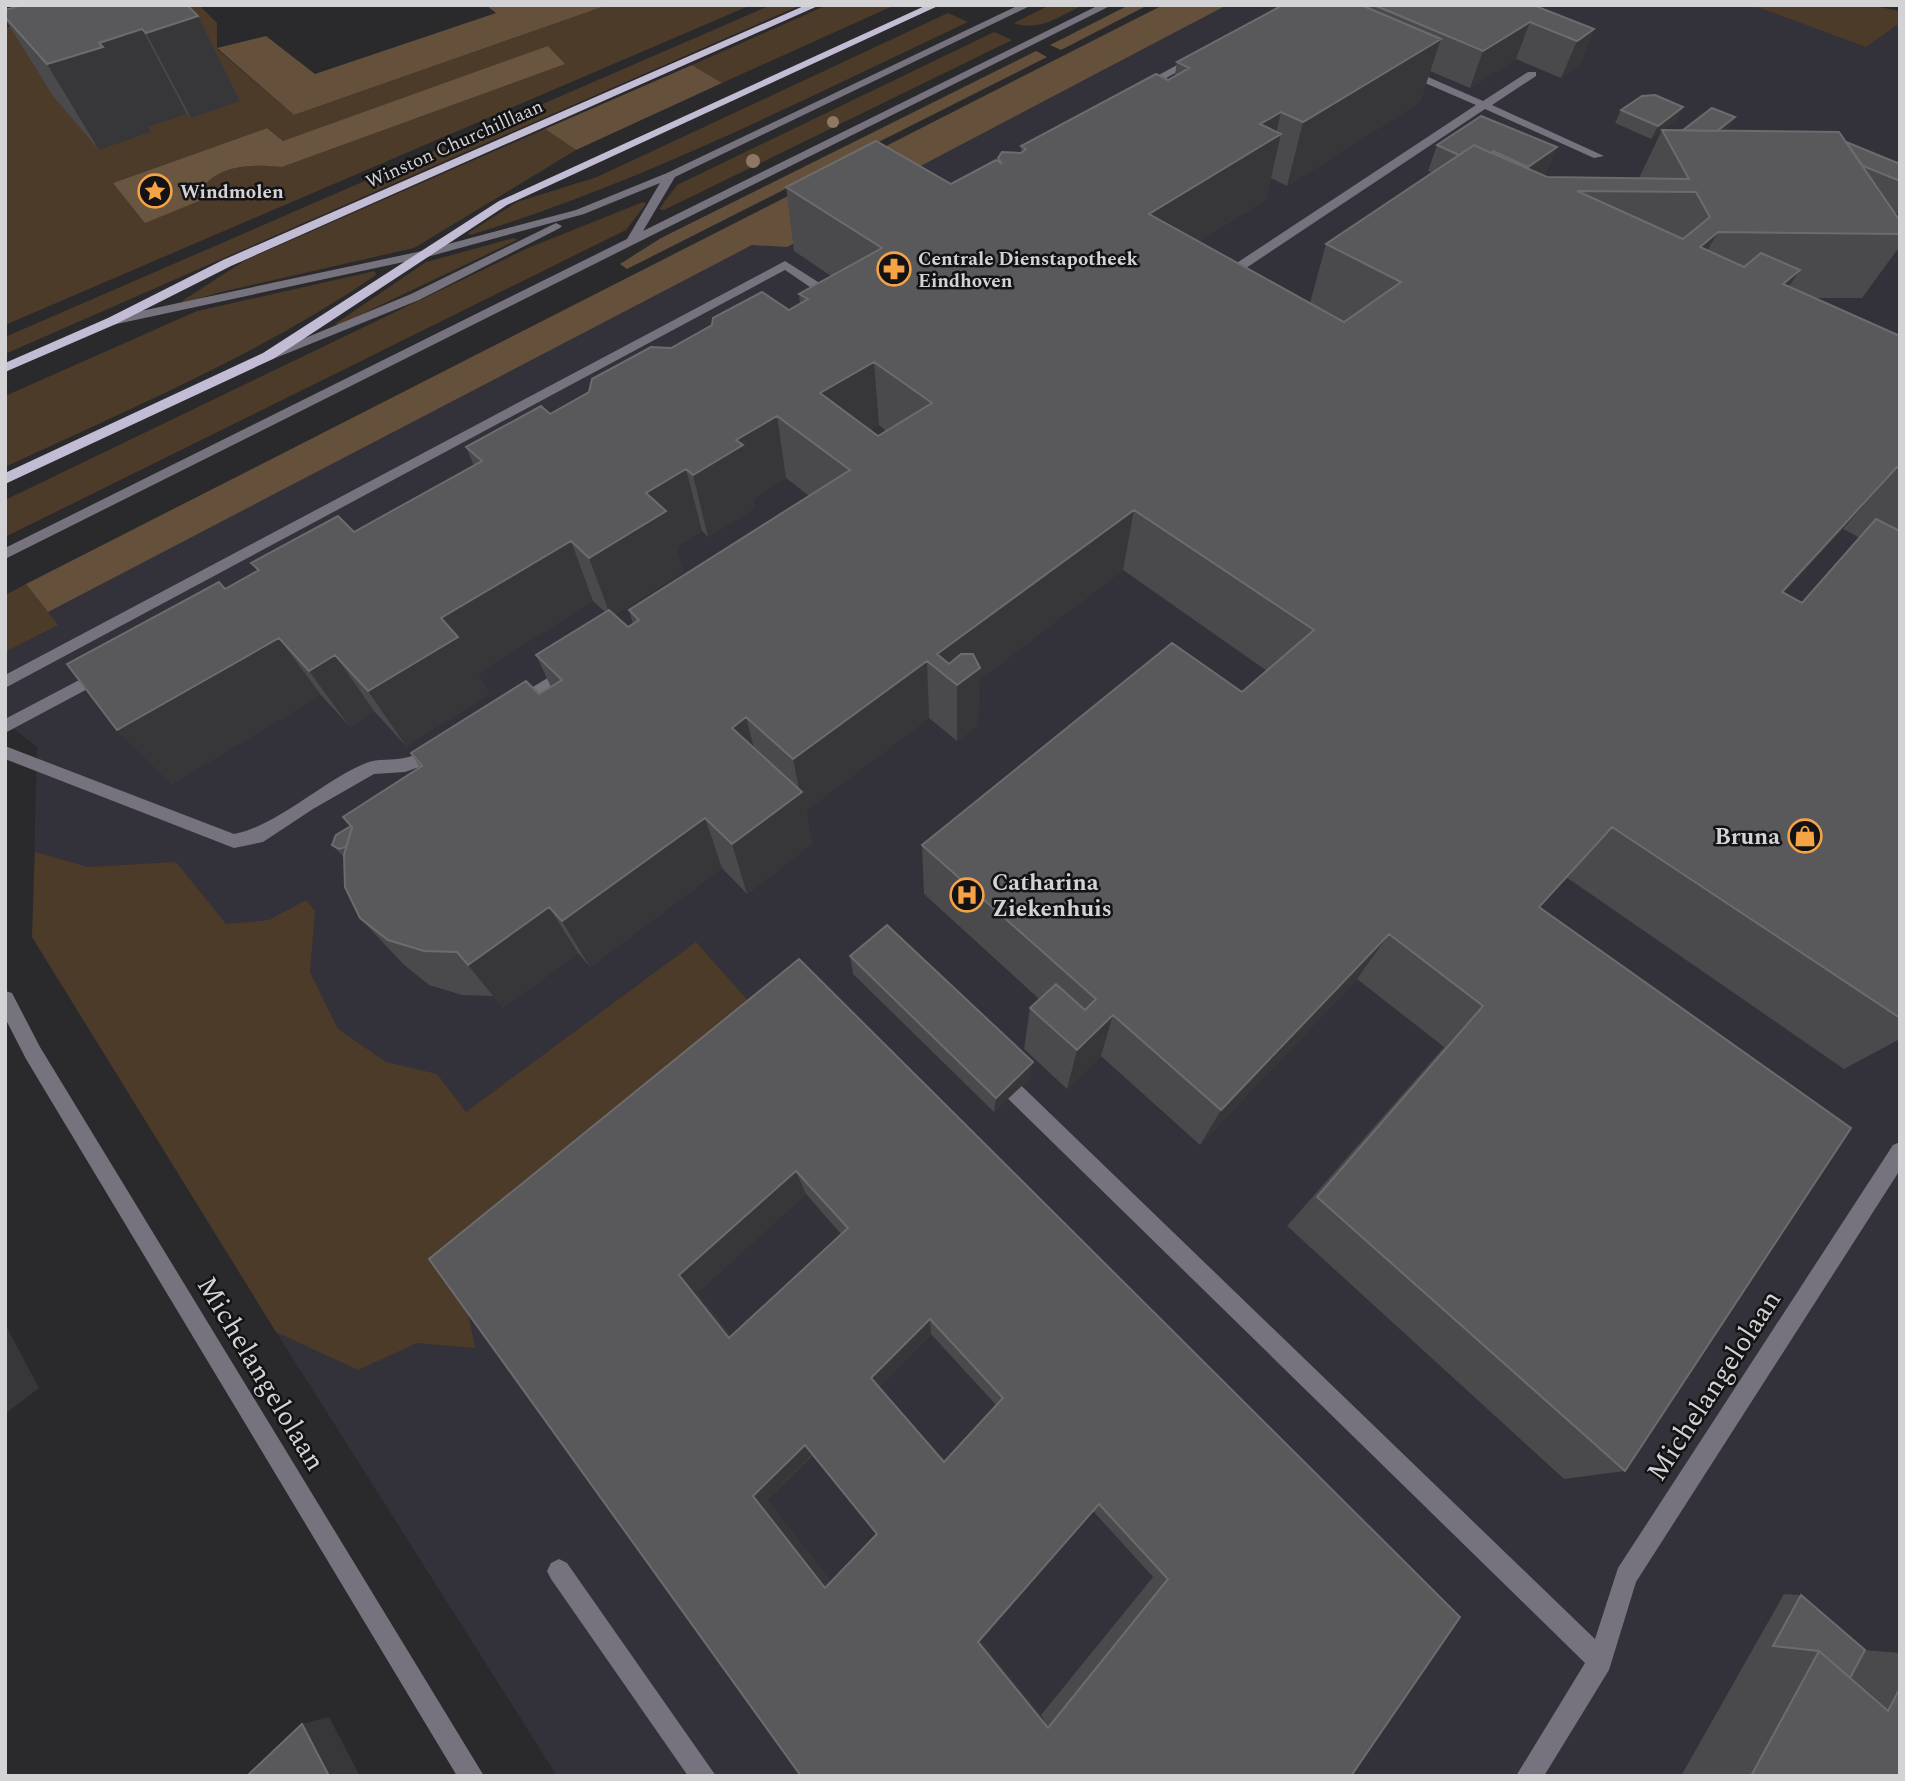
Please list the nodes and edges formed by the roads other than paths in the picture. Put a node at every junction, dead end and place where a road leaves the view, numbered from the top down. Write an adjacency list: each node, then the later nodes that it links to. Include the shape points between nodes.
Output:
1 (815, 5): 17 (main road, Winston Churchilllaan, via 227,263)
2 (934, 5): 14 (main road, Winston Churchilllaan, via 512,198)
3 (1027, 5): 11 (street, Winston Churchilllaan)
4 (1107, 5): 13 (street)
5 (1203, 54): 8 (street)
6 (1398, 68): 9 (street)
7 (1532, 74): 9 (street)
8 (1128, 95)
9 (1484, 105): 10 (street); 15 (street)
10 (1598, 156)
11 (671, 174): 12 (street, Winston Churchilllaan); 13 (street)
12 (580, 212): 14 (street, Winston Churchilllaan); 18 (street, Winston Churchilllaan, via 528,242 352,326)
13 (631, 242): 21 (street)
14 (423, 254): 17 (street, Winston Churchilllaan); 18 (main road, Winston Churchilllaan)
15 (1214, 284)
16 (840, 301): 24 (street, via 785,265 749,290)
17 (111, 321): 19 (main road, Winston Churchilllaan)
18 (268, 356): 20 (main road, Winston Churchilllaan)
19 (5, 368)
20 (5, 479)
21 (5, 554)
22 (580, 664): 25 (street)
23 (118, 666): 26 (street)
24 (5, 682)
25 (510, 708)
26 (5, 727)
27 (452, 745): 28 (street, via 405,765 371,768 257,837 234,841)
28 (5, 752)
29 (5, 999): 34 (street, Michelangelolaan, via 33,1053)
30 (981, 1060): 33 (street)
31 (1900, 1153): 33 (street, Michelangelolaan, via 1626,1576)
32 (559, 1571): 35 (street)
33 (1600, 1661): 36 (street, Michelangelolaan)
34 (471, 1776)
35 (703, 1776)
36 (1529, 1776)

